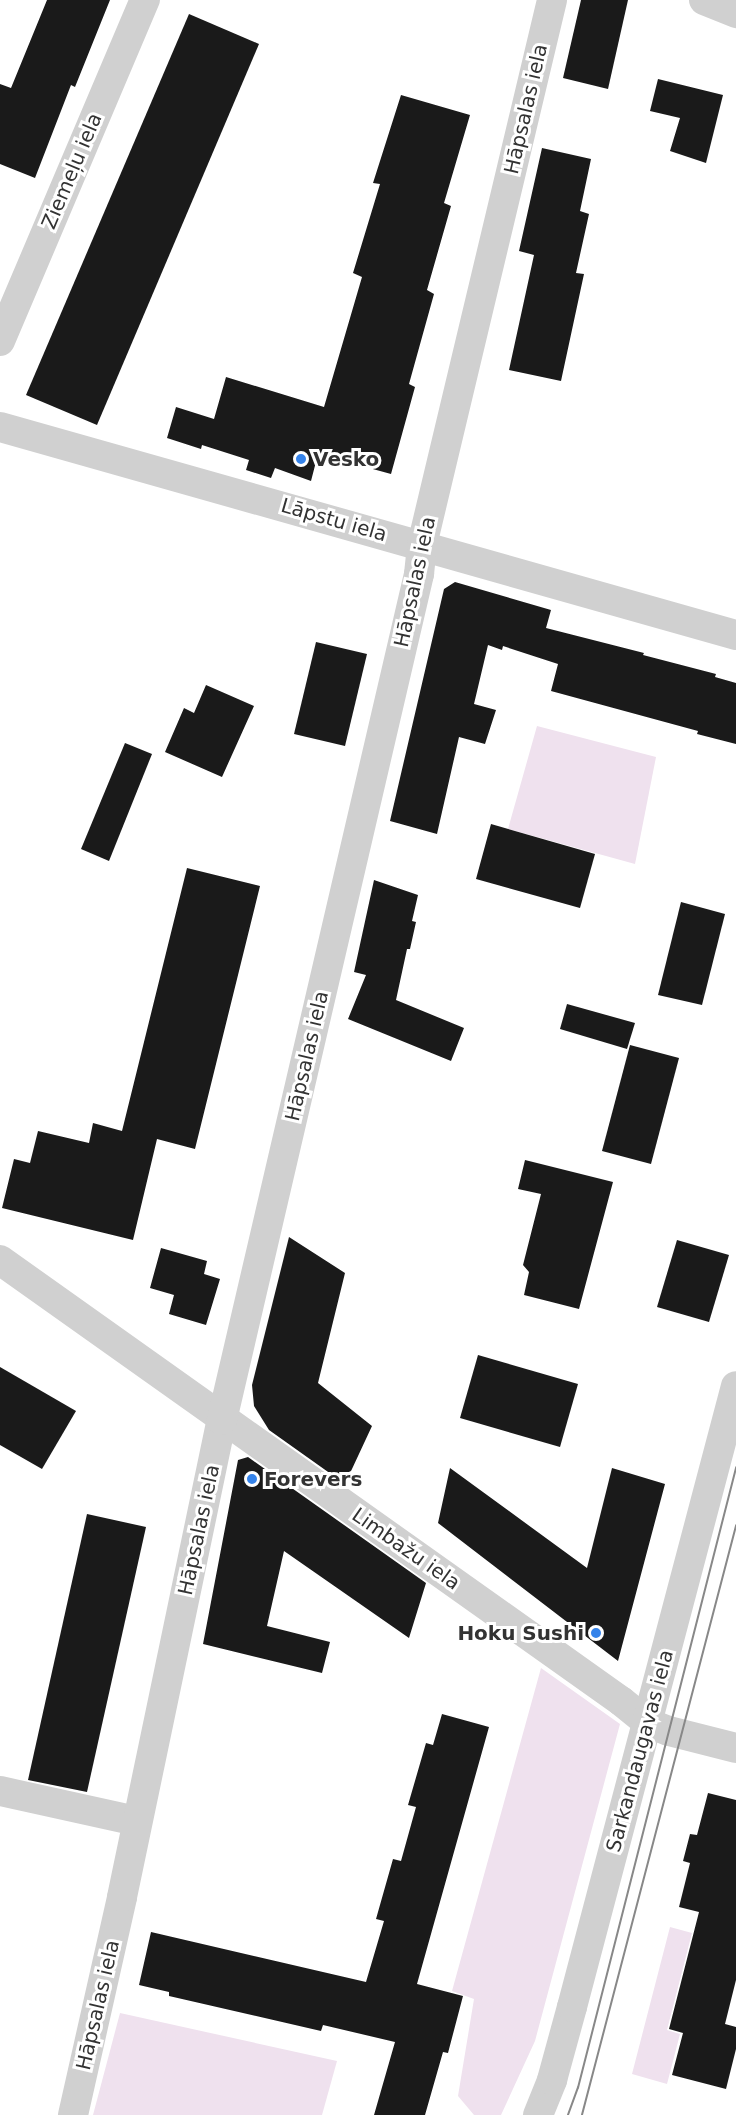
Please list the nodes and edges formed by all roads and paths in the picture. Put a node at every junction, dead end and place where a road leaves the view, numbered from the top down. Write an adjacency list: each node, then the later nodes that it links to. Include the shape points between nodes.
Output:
1 (145, 0): 5 (street, Ziemeļu iela)
2 (552, 0): 7 (street, Hāpsalas iela)
3 (704, 0): 4 (street)
4 (736, 13)
5 (0, 341)
6 (0, 427): 7 (street, Lāpstu iela)
7 (422, 545): 8 (street, Lāpstu iela); 11 (street, Hāpsalas iela, via 419,574)
8 (736, 635)
9 (0, 1260): 11 (street, Limbažu iela)
10 (736, 1386): 12 (street, Sarkandaugavas iela)
11 (222, 1420): 12 (street, Limbažu iela); 15 (street, Hāpsalas iela)
12 (648, 1723): 13 (street, Limbažu iela); 17 (street, Sarkandaugavas iela, via 552,2080)
13 (736, 1748)
14 (0, 1791): 15 (street)
15 (136, 1821): 16 (street, Hāpsalas iela)
16 (73, 2115)
17 (538, 2115)

